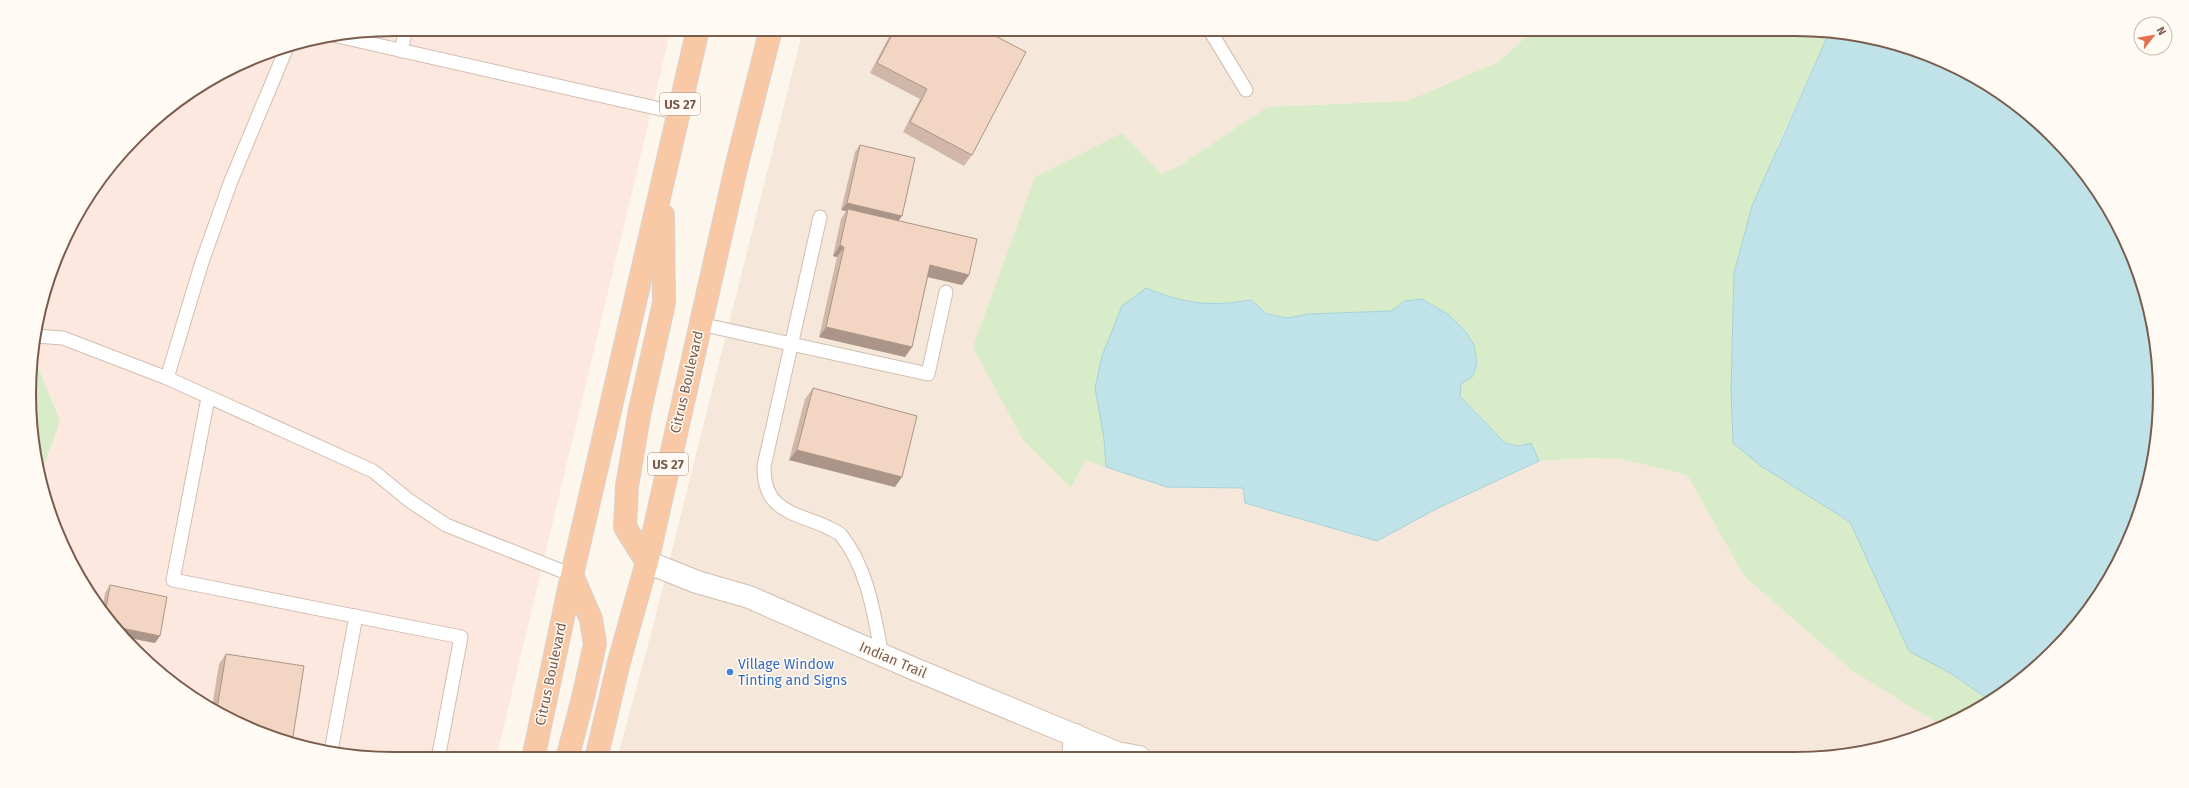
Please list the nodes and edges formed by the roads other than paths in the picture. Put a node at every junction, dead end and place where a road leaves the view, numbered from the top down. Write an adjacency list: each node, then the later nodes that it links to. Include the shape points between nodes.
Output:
1 (404, 36): 6 (lane)
2 (696, 36): 9 (highway, Citrus Boulevard / US 27)
3 (769, 36): 13 (highway, Citrus Boulevard / US 27)
4 (1213, 36): 8 (lane)
5 (350, 39): 6 (lane)
6 (401, 50): 9 (lane)
7 (284, 53): 16 (lane, via 228,188 202,262)
8 (1246, 90)
9 (678, 113): 10 (highway, Citrus Boulevard / US 27)
10 (662, 178): 18 (highway, via 664,303 640,410 627,486 625,526); 19 (highway, Citrus Boulevard / US 27)
11 (820, 217): 15 (lane)
12 (946, 292): 15 (lane, via 928,374)
13 (700, 324): 15 (lane); 18 (highway, Citrus Boulevard / US 27)
14 (41, 336): 16 (lane, via 63,338)
15 (791, 343): 21 (lane, via 764,466 763,482 770,497 781,506 793,515 839,533 853,551 873,607)
16 (167, 378): 17 (lane)
17 (208, 398): 19 (lane, via 373,471 410,501 446,525); 20 (lane, via 173,580)
18 (647, 562): 21 (street, Indian Trail, via 697,582 749,597); 27 (highway, Citrus Boulevard / US 27)
19 (572, 575): 25 (highway, Citrus Boulevard / US 27); 26 (highway, via 591,619 595,644)
20 (356, 616): 23 (lane); 24 (lane, via 461,637)
21 (882, 656): 22 (street, Indian Trail)
22 (1075, 735): 28 (street); 29 (street, Indian Trail)
23 (332, 746)
24 (439, 752)
25 (535, 752)
26 (569, 752)
27 (598, 752)
28 (1073, 752)
29 (1115, 752)

